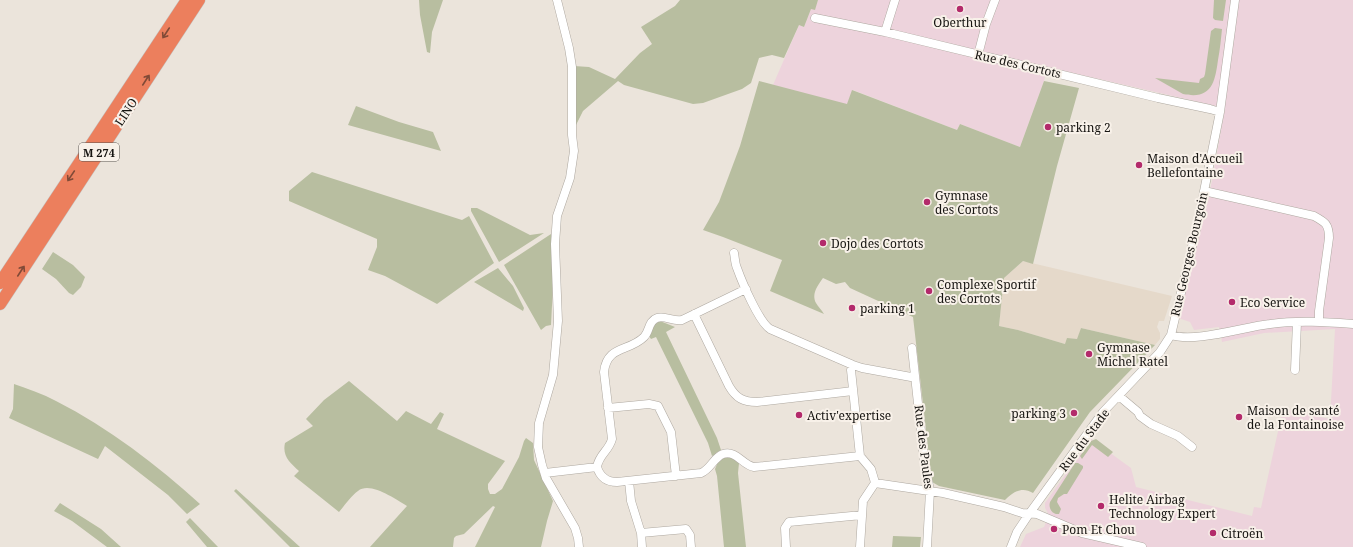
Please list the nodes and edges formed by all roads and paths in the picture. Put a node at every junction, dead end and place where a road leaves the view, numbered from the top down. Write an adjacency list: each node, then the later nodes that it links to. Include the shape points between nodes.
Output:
1 (187, 0): 13 (highway, LINO / M 274, one-way to 13)
2 (199, 0): 15 (highway, LINO / M 274, one-way to 2)
3 (557, 0): 31 (street, via 572,67 574,151 570,178 557,216 555,244 558,311 553,375 538,427 539,454)
4 (895, 0): 8 (street)
5 (996, 0): 9 (street, via 986,24)
6 (1235, 0): 10 (street, Rue Georges Bourgoin)
7 (815, 18): 8 (street, Rue des Cortots)
8 (885, 32): 9 (street, Rue des Cortots)
9 (978, 55): 10 (street, Rue des Cortots)
10 (1220, 112): 11 (street, Rue Georges Bourgoin)
11 (1204, 191): 17 (street, via 1314,216 1324,221 1329,229 1329,238 1318,311); 20 (street, Rue Georges Bourgoin)
12 (734, 253): 14 (street, via 736,267)
13 (0, 283)
14 (746, 289): 16 (street); 22 (street, via 762,321 770,329)
15 (0, 304)
16 (694, 314): 25 (street, via 729,386 742,400 756,402); 27 (street, via 676,321 656,318 643,338 611,355 604,372)
17 (1319, 321): 18 (street); 19 (street)
18 (1297, 322): 20 (street, via 1187,338); 23 (street)
19 (1353, 324)
20 (1169, 338): 26 (street, Rue du Stade, via 1160,352)
21 (912, 348): 24 (street, Rue des Paules)
22 (853, 366): 24 (street); 25 (street, via 851,370)
23 (1295, 370)
24 (915, 376): 35 (street, Rue des Paules)
25 (854, 392): 29 (street)
26 (1117, 398): 28 (street, via 1151,424 1178,436); 36 (street, Rue du Stade, via 1103,412)
27 (608, 408): 30 (street, via 611,441 599,459); 32 (street, via 649,404 658,406 671,432)
28 (1192, 447)
29 (860, 456): 32 (street, via 754,467 745,464 735,455 725,454 717,457 704,472); 34 (street, via 872,469)
30 (597, 467): 31 (street); 33 (street, via 601,476 608,481)
31 (545, 473): 39 (street, via 575,528)
32 (676, 476): 33 (street)
33 (629, 481): 38 (street, via 631,501)
34 (875, 484): 35 (street); 37 (street, via 863,501)
35 (930, 491): 36 (street); 44 (street, Rue des Paules)
36 (1028, 514): 45 (street, Rue du Stade); 46 (street, via 1037,514 1082,533)
37 (862, 515): 42 (street, via 789,522 785,528); 43 (street)
38 (641, 533): 40 (street); 41 (street, via 686,530 689,533)
39 (579, 547)
40 (642, 547)
41 (691, 547)
42 (786, 547)
43 (860, 547)
44 (927, 547)
45 (1010, 547)
46 (1142, 547)

